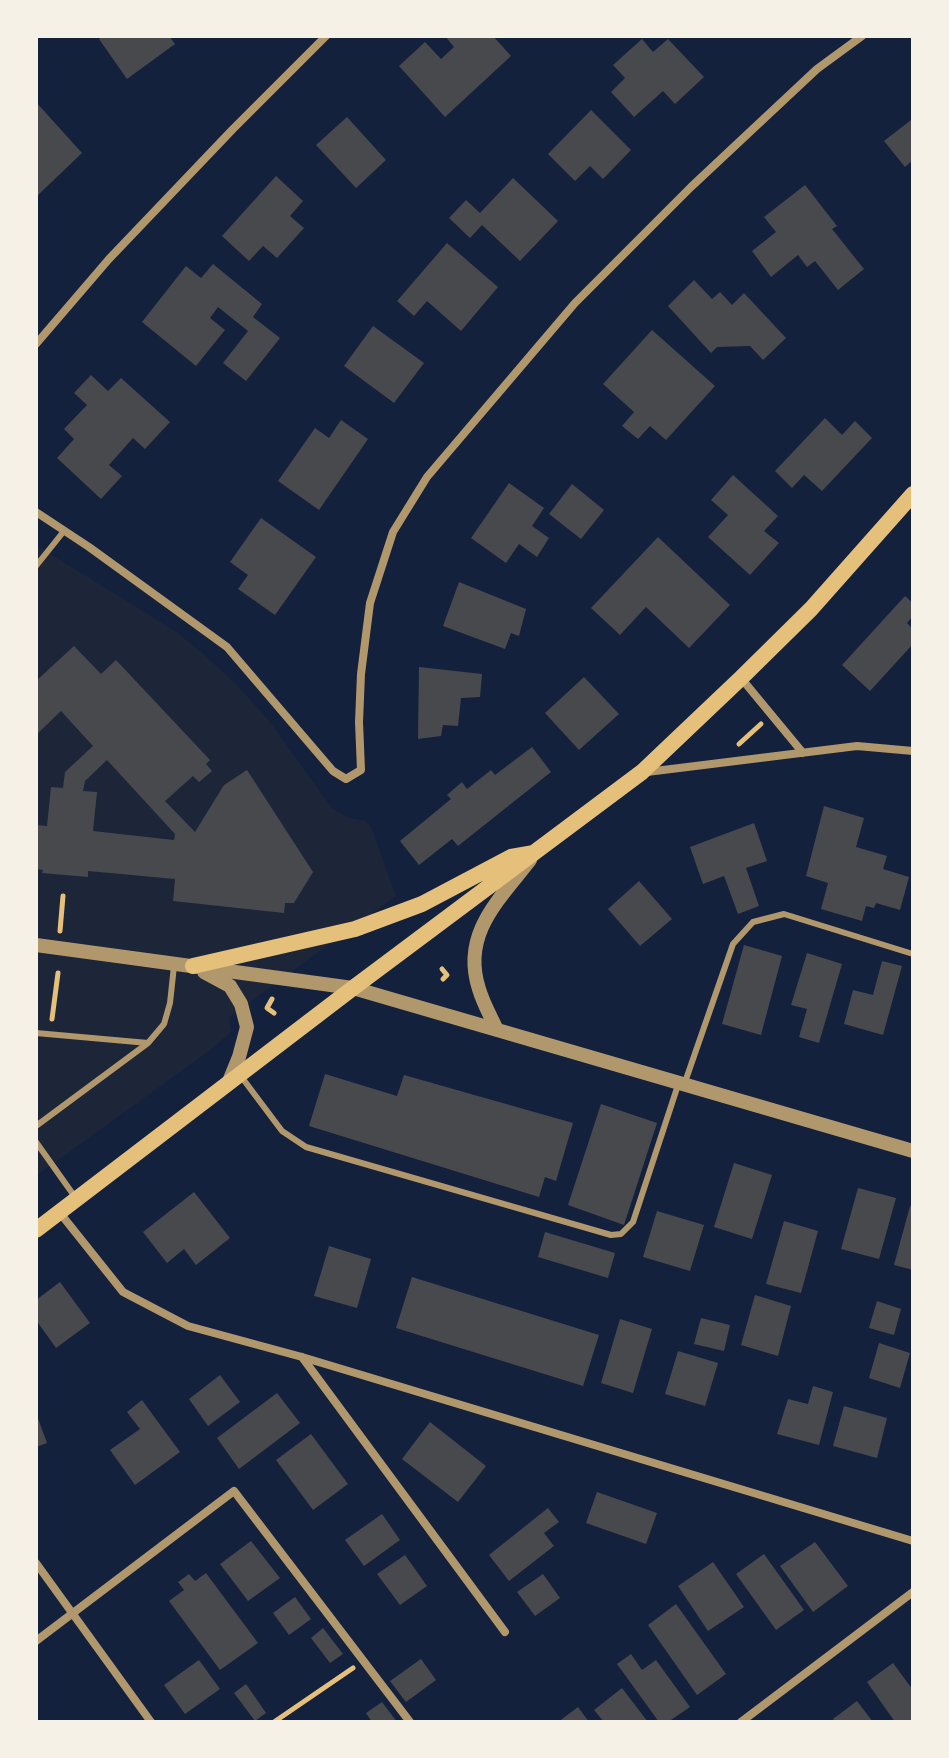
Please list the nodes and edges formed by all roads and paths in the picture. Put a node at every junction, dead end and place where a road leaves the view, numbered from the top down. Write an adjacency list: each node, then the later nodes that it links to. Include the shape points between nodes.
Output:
1 (326, 36): 3 (street, via 109,259)
2 (862, 36): 6 (street, via 817,69 586,292 427,477 393,532 370,603 361,674 361,770 346,779 333,771 227,647)
3 (36, 344)
4 (913, 494): 8 (main road, via 811,609)
5 (36, 512): 6 (street)
6 (64, 531): 7 (lane)
7 (36, 566)
8 (741, 678): 12 (street); 13 (main road)
9 (763, 723): 10 (path)
10 (735, 748)
11 (913, 751): 12 (street, via 857,746)
12 (803, 753): 13 (street)
13 (642, 772): 14 (main road)
14 (536, 853): 20 (main road, via 511,857 422,904 355,929); 24 (main road); 27 (street, via 486,916 473,953 478,988)
15 (63, 896): 16 (path)
16 (60, 932)
17 (36, 945): 19 (street)
18 (913, 954): 32 (lane, via 784,914 753,922 733,944)
19 (174, 964): 20 (street); 30 (lane, via 164,1024)
20 (193, 966): 24 (street); 31 (street, via 230,986 241,1004 247,1027)
21 (442, 969): 23 (path, via 447,975)
22 (58, 973): 29 (path)
23 (443, 979)
24 (353, 988): 27 (street); 31 (main road)
25 (272, 999): 26 (path, via 267,1008)
26 (274, 1013)
27 (497, 1030): 32 (street)
28 (36, 1033): 29 (lane)
29 (50, 1034): 30 (lane)
30 (148, 1043): 33 (lane)
31 (234, 1079): 32 (lane, via 282,1131 306,1147 611,1235 621,1234 633,1222); 36 (main road)
32 (682, 1084): 35 (street)
33 (36, 1126)
34 (36, 1142): 36 (lane)
35 (913, 1151)
36 (77, 1200): 37 (main road)
37 (60, 1213): 38 (main road); 39 (street, via 123,1292 188,1326)
38 (36, 1229)
39 (302, 1357): 40 (street); 44 (street)
40 (913, 1541)
41 (36, 1563): 43 (street)
42 (913, 1592): 50 (street)
43 (73, 1614): 45 (street); 46 (street, via 234,1491); 47 (street)
44 (505, 1632)
45 (36, 1641)
46 (363, 1660): 48 (path); 49 (street)
47 (151, 1722)
48 (274, 1722)
49 (410, 1722)
50 (741, 1722)

